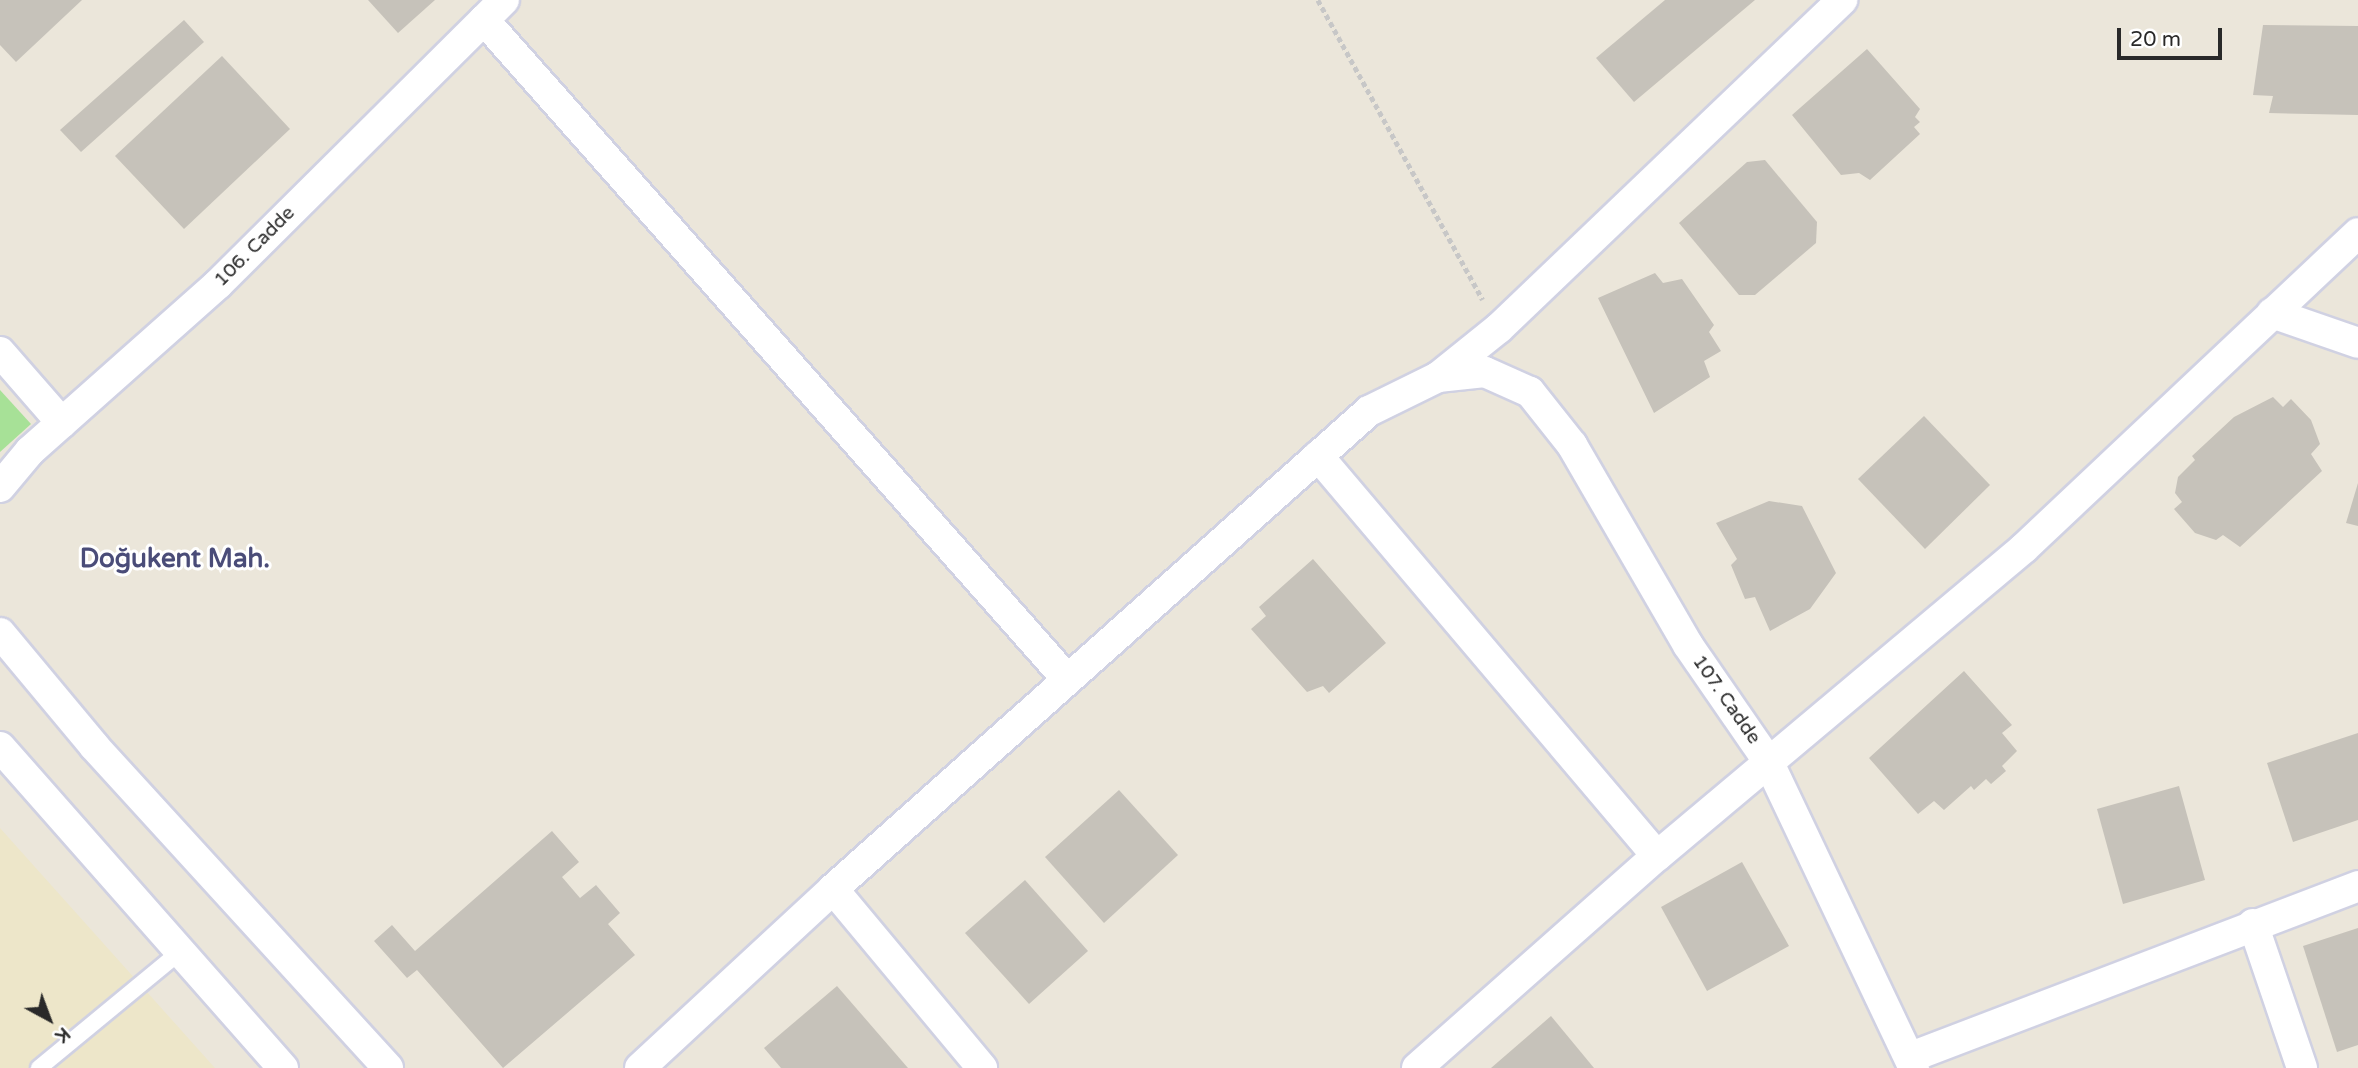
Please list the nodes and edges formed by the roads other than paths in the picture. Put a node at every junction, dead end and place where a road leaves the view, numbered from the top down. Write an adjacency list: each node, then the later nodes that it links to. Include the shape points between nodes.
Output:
1 (1842, 0): 7 (street, via 1499,328)
2 (494, 10): 8 (street, 106. Cadde, via 218,284); 12 (street)
3 (2358, 233): 4 (street)
4 (2272, 313): 5 (street); 14 (street, via 2024,548)
5 (2358, 343)
6 (0, 352): 8 (street)
7 (1438, 377): 9 (street, via 1369,411); 14 (street, 107. Cadde, via 1485,372 1530,392 1572,446 1688,645)
8 (62, 423): 10 (street, 106. Cadde)
9 (1318, 456): 12 (street); 15 (street)
10 (0, 487)
11 (0, 633): 23 (street, via 94,746)
12 (1067, 679): 17 (street)
13 (0, 747): 19 (street)
14 (1768, 761): 15 (street); 20 (street, 107. Cadde)
15 (1657, 856): 26 (street)
16 (2358, 886): 18 (street)
17 (833, 889): 24 (street); 25 (street)
18 (2253, 924): 20 (street); 27 (street)
19 (182, 950): 21 (lane); 22 (street)
20 (1912, 1062)
21 (39, 1068)
22 (283, 1068)
23 (388, 1068)
24 (640, 1068)
25 (982, 1068)
26 (1417, 1068)
27 (2302, 1068)

